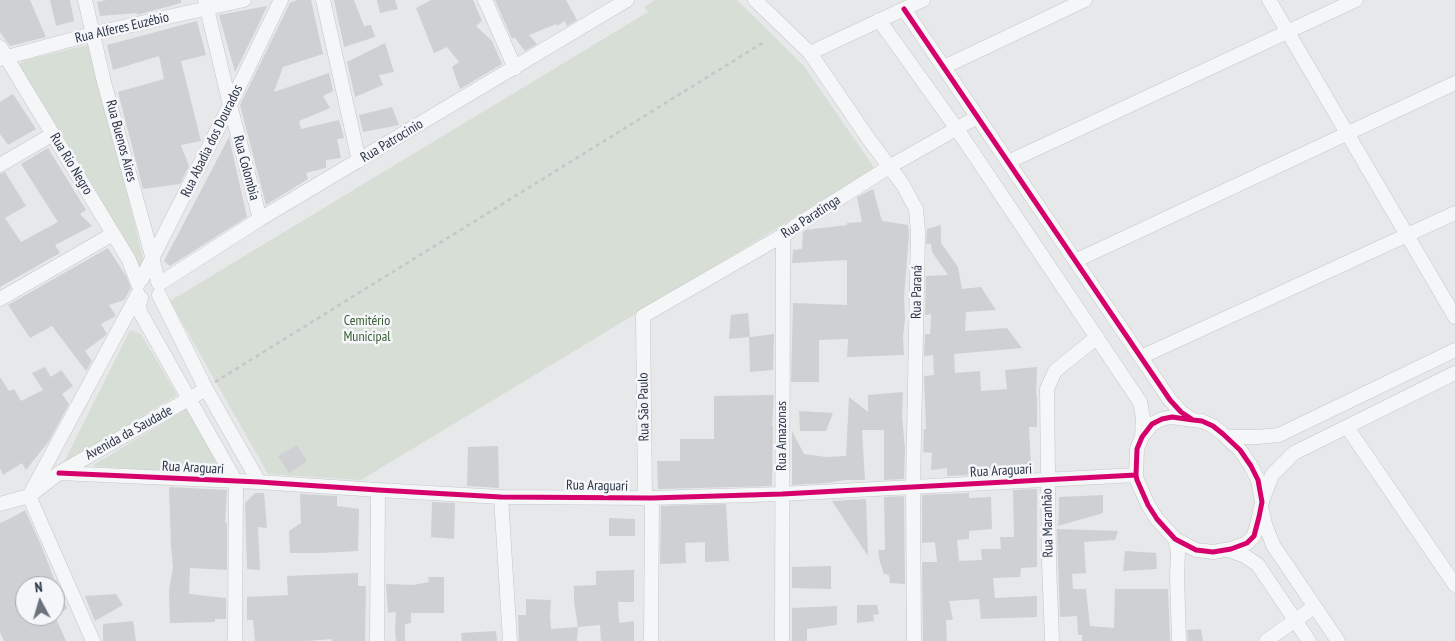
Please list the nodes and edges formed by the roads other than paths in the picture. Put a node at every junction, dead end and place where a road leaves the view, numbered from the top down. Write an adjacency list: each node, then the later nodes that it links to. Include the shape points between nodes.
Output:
1 (85, 0): 16 (street, Rua Buenos Aires)
2 (244, 0): 12 (street, Rua Alferes Euzébio)
3 (280, 0): 22 (street, Rua Abadia dos Dourados)
4 (324, 0): 27 (street)
5 (485, 0): 20 (street)
6 (627, 0): 20 (street, Rua Patrocinio)
7 (755, 0): 17 (street, Rua Paraná)
8 (923, 0): 13 (street)
9 (1085, 0): 19 (street)
10 (1269, 0): 15 (street)
11 (1356, 0): 15 (street)
12 (206, 4): 16 (street, Rua Alferes Euzébio); 22 (street, Rua Colombia)
13 (904, 9): 14 (street); 19 (street)
14 (879, 20): 17 (street); 24 (street)
15 (1288, 32): 25 (street); 28 (street)
16 (92, 34): 18 (street, Rua Alferes Euzébio); 36 (street, Rua Buenos Aires)
17 (810, 53): 30 (street, Rua Paraná)
18 (2, 54): 26 (street, Rua Rio Negro)
19 (944, 67): 23 (street)
20 (515, 68): 27 (street, Rua Patrocinio)
21 (1455, 83): 25 (street)
22 (230, 105): 32 (street, Rua Colombia); 36 (street, Rua Abadia dos Dourados)
23 (977, 117): 24 (street, Rua Paratinga); 28 (street)
24 (957, 129): 30 (street, Rua Paratinga); 43 (street)
25 (1347, 133): 35 (street); 37 (street)
26 (53, 134): 29 (street); 34 (street, Rua Rio Negro)
27 (359, 161): 32 (street, Rua Patrocinio)
28 (1008, 162): 37 (street)
29 (0, 165)
30 (890, 167): 33 (street, Rua Paratinga); 60 (street, Rua Paraná, via 903,185 918,218)
31 (1455, 212): 35 (street)
32 (260, 219): 38 (street, Rua Patrocinio)
33 (787, 233): 41 (street, Rua Paratinga); 62 (street, Rua Amazonas, via 783,246)
34 (113, 234): 39 (street, Rua Rio Negro, via 129,260); 40 (street)
35 (1407, 235): 42 (street); 45 (street)
36 (152, 256): 38 (street, Rua Buenos Aires); 39 (street, Rua Abadia dos Dourados)
37 (1075, 261): 45 (street)
38 (158, 287): 39 (street, via 151,278 146,278); 39 (street, Rua Patrocinio, via 151,300 146,300); 48 (street)
39 (139, 289): 50 (street, Rua Rio Negro, via 140,312); 63 (street, Rua Abadia dos Dourados)
40 (0, 299)
41 (643, 316): 65 (street, Rua São Paulo)
42 (1455, 317)
43 (1097, 337): 53 (street, via 1140,402); 57 (street, Rua Maranhão, via 1055,371 1047,389)
44 (1455, 350): 46 (street)
45 (1141, 357): 51 (street, via 1170,400)
46 (1406, 374): 49 (street, via 1404,388); 54 (street, via 1279,434 1257,438)
47 (1454, 376): 49 (street)
48 (206, 388): 50 (street, Avenida da Saudade); 59 (street)
49 (1414, 394): 52 (street)
50 (190, 399): 55 (street, Avenida da Saudade); 58 (street, Rua Rio Negro)
51 (1193, 420): 53 (street, via 1181,417 1162,419 1152,424); 54 (street, via 1213,426)
52 (1347, 427): 67 (street, via 1294,453 1272,475); 70 (street)
53 (1142, 437): 56 (street, via 1137,449)
54 (1226, 437): 67 (street, via 1251,466 1258,480)
55 (59, 473): 58 (street, Rua Araguari); 63 (street, Avenida da Saudade)
56 (1136, 475): 57 (street, Rua Araguari); 68 (street, via 1148,505)
57 (1048, 480): 60 (street, Rua Araguari); 80 (street, Rua Maranhão)
58 (236, 482): 59 (street, Rua Araguari); 74 (street)
59 (259, 482): 61 (street, Rua Araguari)
60 (913, 488): 62 (street, Rua Araguari); 79 (street, Rua Paraná)
61 (378, 490): 64 (street, Rua Araguari); 75 (street)
62 (782, 494): 65 (street, Rua Araguari); 78 (street, Rua Amazonas)
63 (29, 496): 66 (street, Avenida da Saudade); 73 (street)
64 (501, 497): 65 (street, Rua Araguari); 76 (street)
65 (648, 498): 77 (street, Rua São Paulo)
66 (1, 500)
67 (1262, 504): 69 (street, via 1254,536 1247,543); 71 (street, via 1273,545)
68 (1175, 539): 69 (street, via 1196,550); 81 (street, via 1178,551)
69 (1228, 550): 72 (street, via 1258,564)
70 (1455, 585)
71 (1314, 606): 72 (street); 84 (street)
72 (1295, 620): 82 (street); 83 (street)
73 (93, 641)
74 (235, 641)
75 (377, 641)
76 (510, 641)
77 (651, 641)
78 (782, 641)
79 (914, 641)
80 (1052, 641)
81 (1179, 641)
82 (1266, 641)
83 (1309, 641)
84 (1338, 641)

